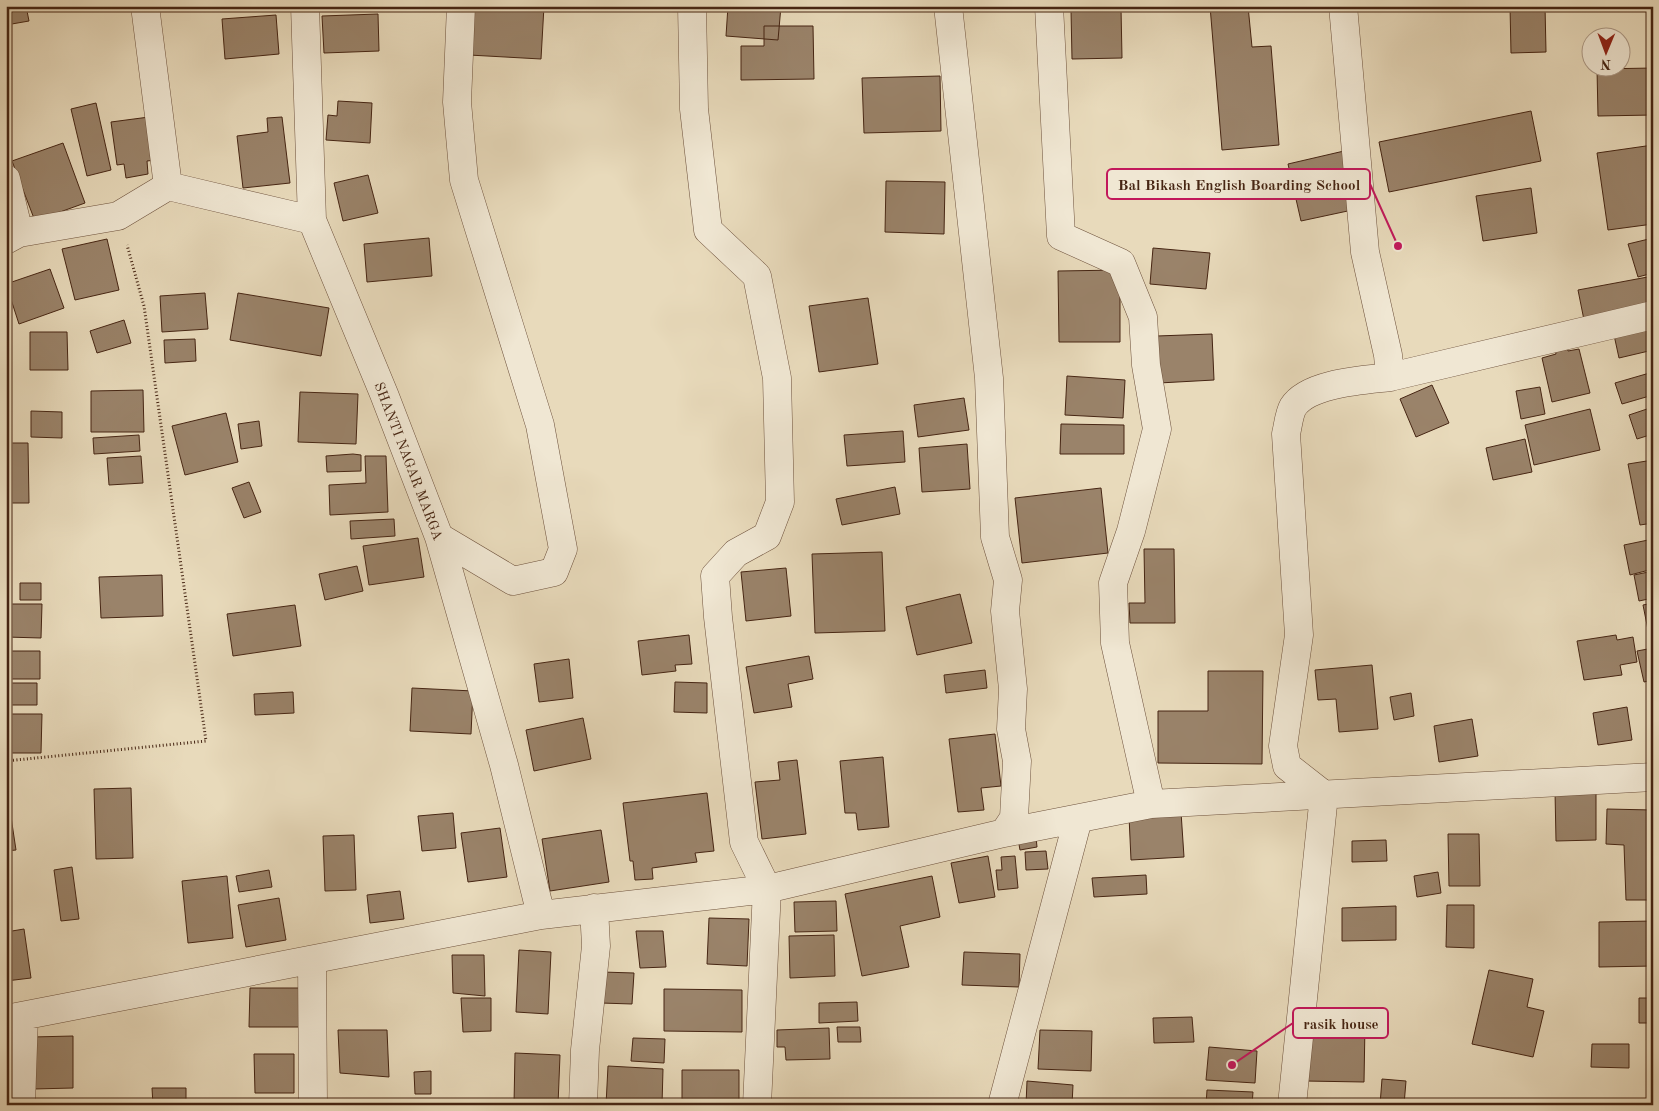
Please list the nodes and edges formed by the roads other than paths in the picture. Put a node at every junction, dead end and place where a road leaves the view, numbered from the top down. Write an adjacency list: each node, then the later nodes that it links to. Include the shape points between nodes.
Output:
1 (145, 6): 9 (street)
2 (305, 6): 10 (street, SHANTI NAGAR MARGA)
3 (461, 6): 14 (street, via 457,102 464,180 540,425 563,548 554,572 513,581)
4 (692, 6): 20 (street, via 694,109 708,230 757,276 777,378 780,502 767,536 736,553 715,576 744,842)
5 (948, 6): 19 (street, via 989,378 995,537 1008,580 1005,611 1013,689 1011,729 1017,760 1014,818)
6 (1049, 6): 17 (street, via 1061,236 1121,263 1143,317 1146,365 1157,429 1131,531 1113,583 1115,643)
7 (1343, 6): 13 (street, via 1365,252)
8 (6, 179): 11 (street)
9 (168, 186): 10 (street); 11 (street, via 118,216)
10 (312, 220): 14 (street, SHANTI NAGAR MARGA)
11 (13, 236)
12 (1653, 315): 13 (street)
13 (1390, 377): 16 (street, via 1339,383 1304,396 1292,408 1286,434 1300,635 1283,746 1287,766)
14 (440, 537): 22 (street, SHANTI NAGAR MARGA, via 504,765)
15 (1653, 777): 16 (street)
16 (1324, 795): 17 (street); 30 (street)
17 (1152, 804): 18 (street)
18 (1078, 818): 19 (street); 29 (street)
19 (1004, 833): 20 (street)
20 (768, 889): 21 (street); 28 (street)
21 (594, 908): 22 (street); 27 (street, via 596,946 585,1050)
22 (541, 915): 23 (street)
23 (312, 960): 24 (street); 26 (street)
24 (15, 1018): 25 (street)
25 (21, 1105)
26 (312, 1105)
27 (584, 1105)
28 (757, 1105)
29 (1002, 1105)
30 (1292, 1105)

